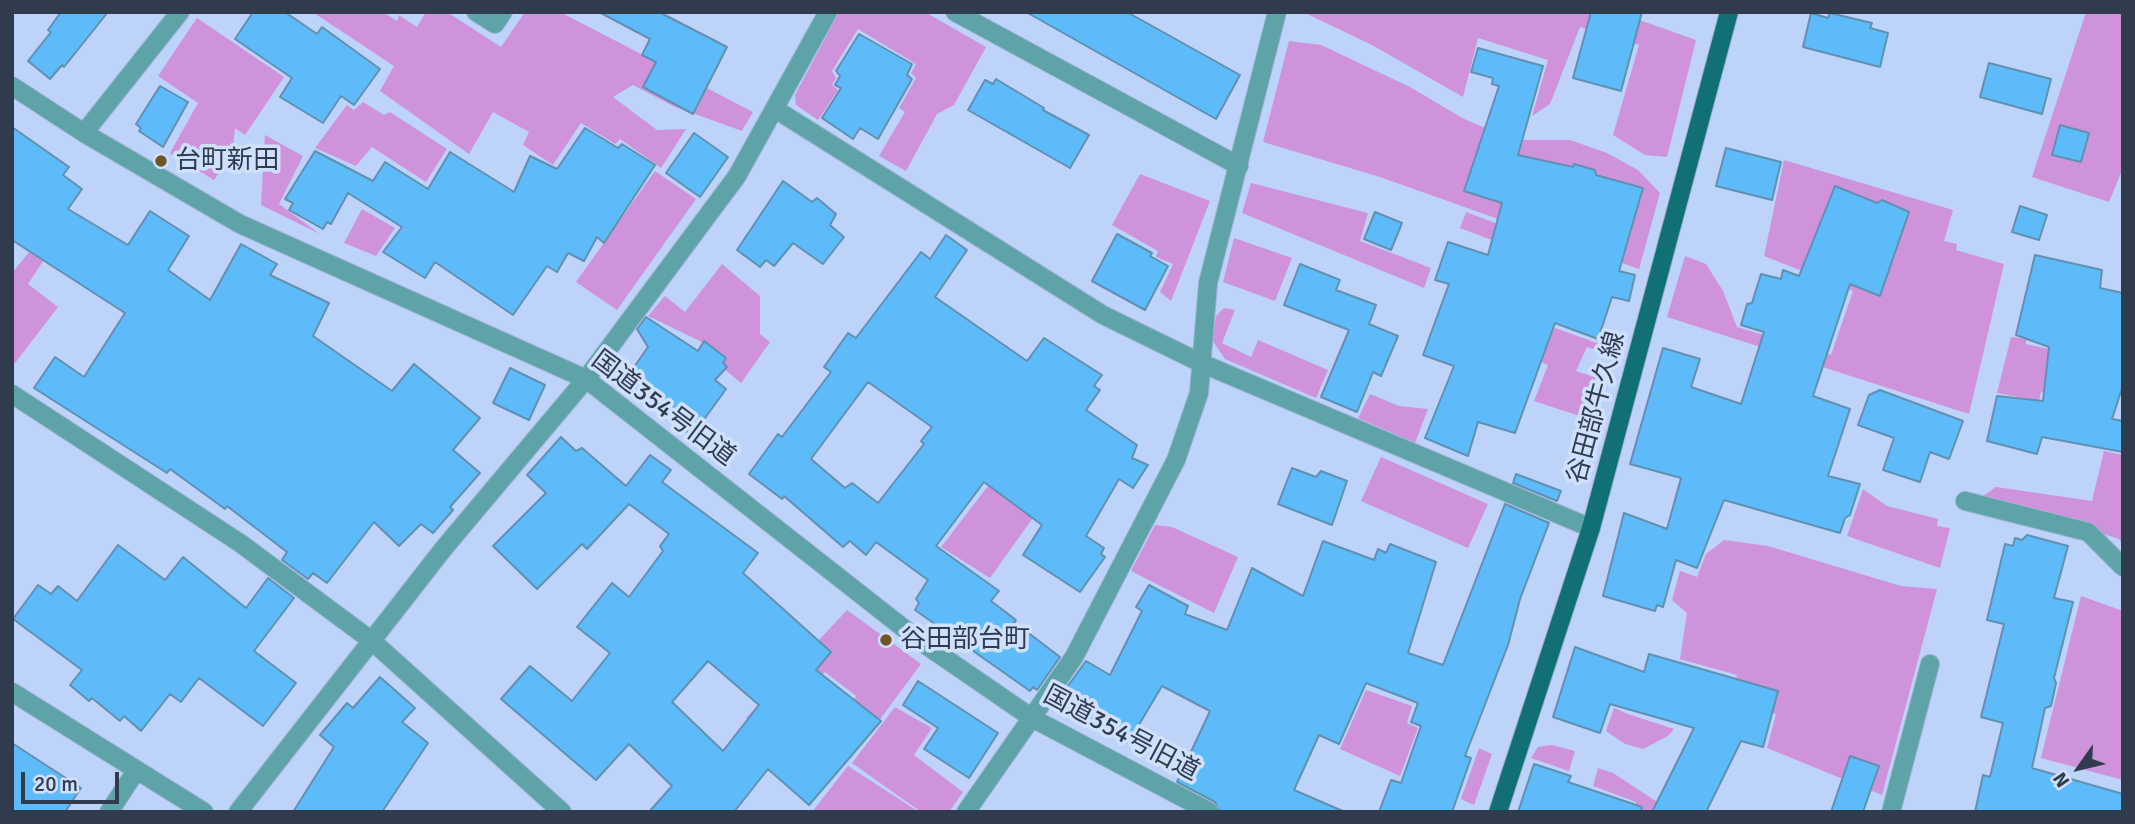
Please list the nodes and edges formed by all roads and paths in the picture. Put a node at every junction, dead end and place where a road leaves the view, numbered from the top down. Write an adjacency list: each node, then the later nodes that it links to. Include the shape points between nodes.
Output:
1 (180, 12): 10 (street)
2 (476, 12): 3 (street, via 495,24)
3 (503, 12)
4 (828, 12): 9 (street)
5 (955, 12): 11 (street)
6 (1277, 12): 11 (street)
7 (1729, 12): 16 (main road, 谷田部牛久線)
8 (12, 86): 10 (street, 国道354号旧道)
9 (775, 109): 12 (street, via 1103,315); 13 (street, via 737,176)
10 (84, 133): 13 (street, 国道354号旧道, via 240,224)
11 (1239, 166): 12 (street, via 1208,283)
12 (1201, 363): 16 (street); 21 (street, via 1199,393 1176,460 1074,657)
13 (586, 379): 18 (street); 21 (street, 国道354号旧道, via 920,640)
14 (12, 394): 18 (street, via 240,543)
15 (1965, 501): 17 (street, via 2088,532)
16 (1591, 528): 29 (main road, 谷田部牛久線)
17 (2123, 567)
18 (372, 641): 25 (street); 26 (street)
19 (1930, 664): 30 (street)
20 (12, 692): 22 (street)
21 (1032, 718): 27 (street); 28 (street, 国道354号旧道)
22 (136, 771): 23 (street); 24 (street)
23 (109, 812)
24 (204, 812)
25 (238, 812)
26 (562, 812)
27 (966, 812)
28 (1210, 812)
29 (1498, 812)
30 (1891, 812)

